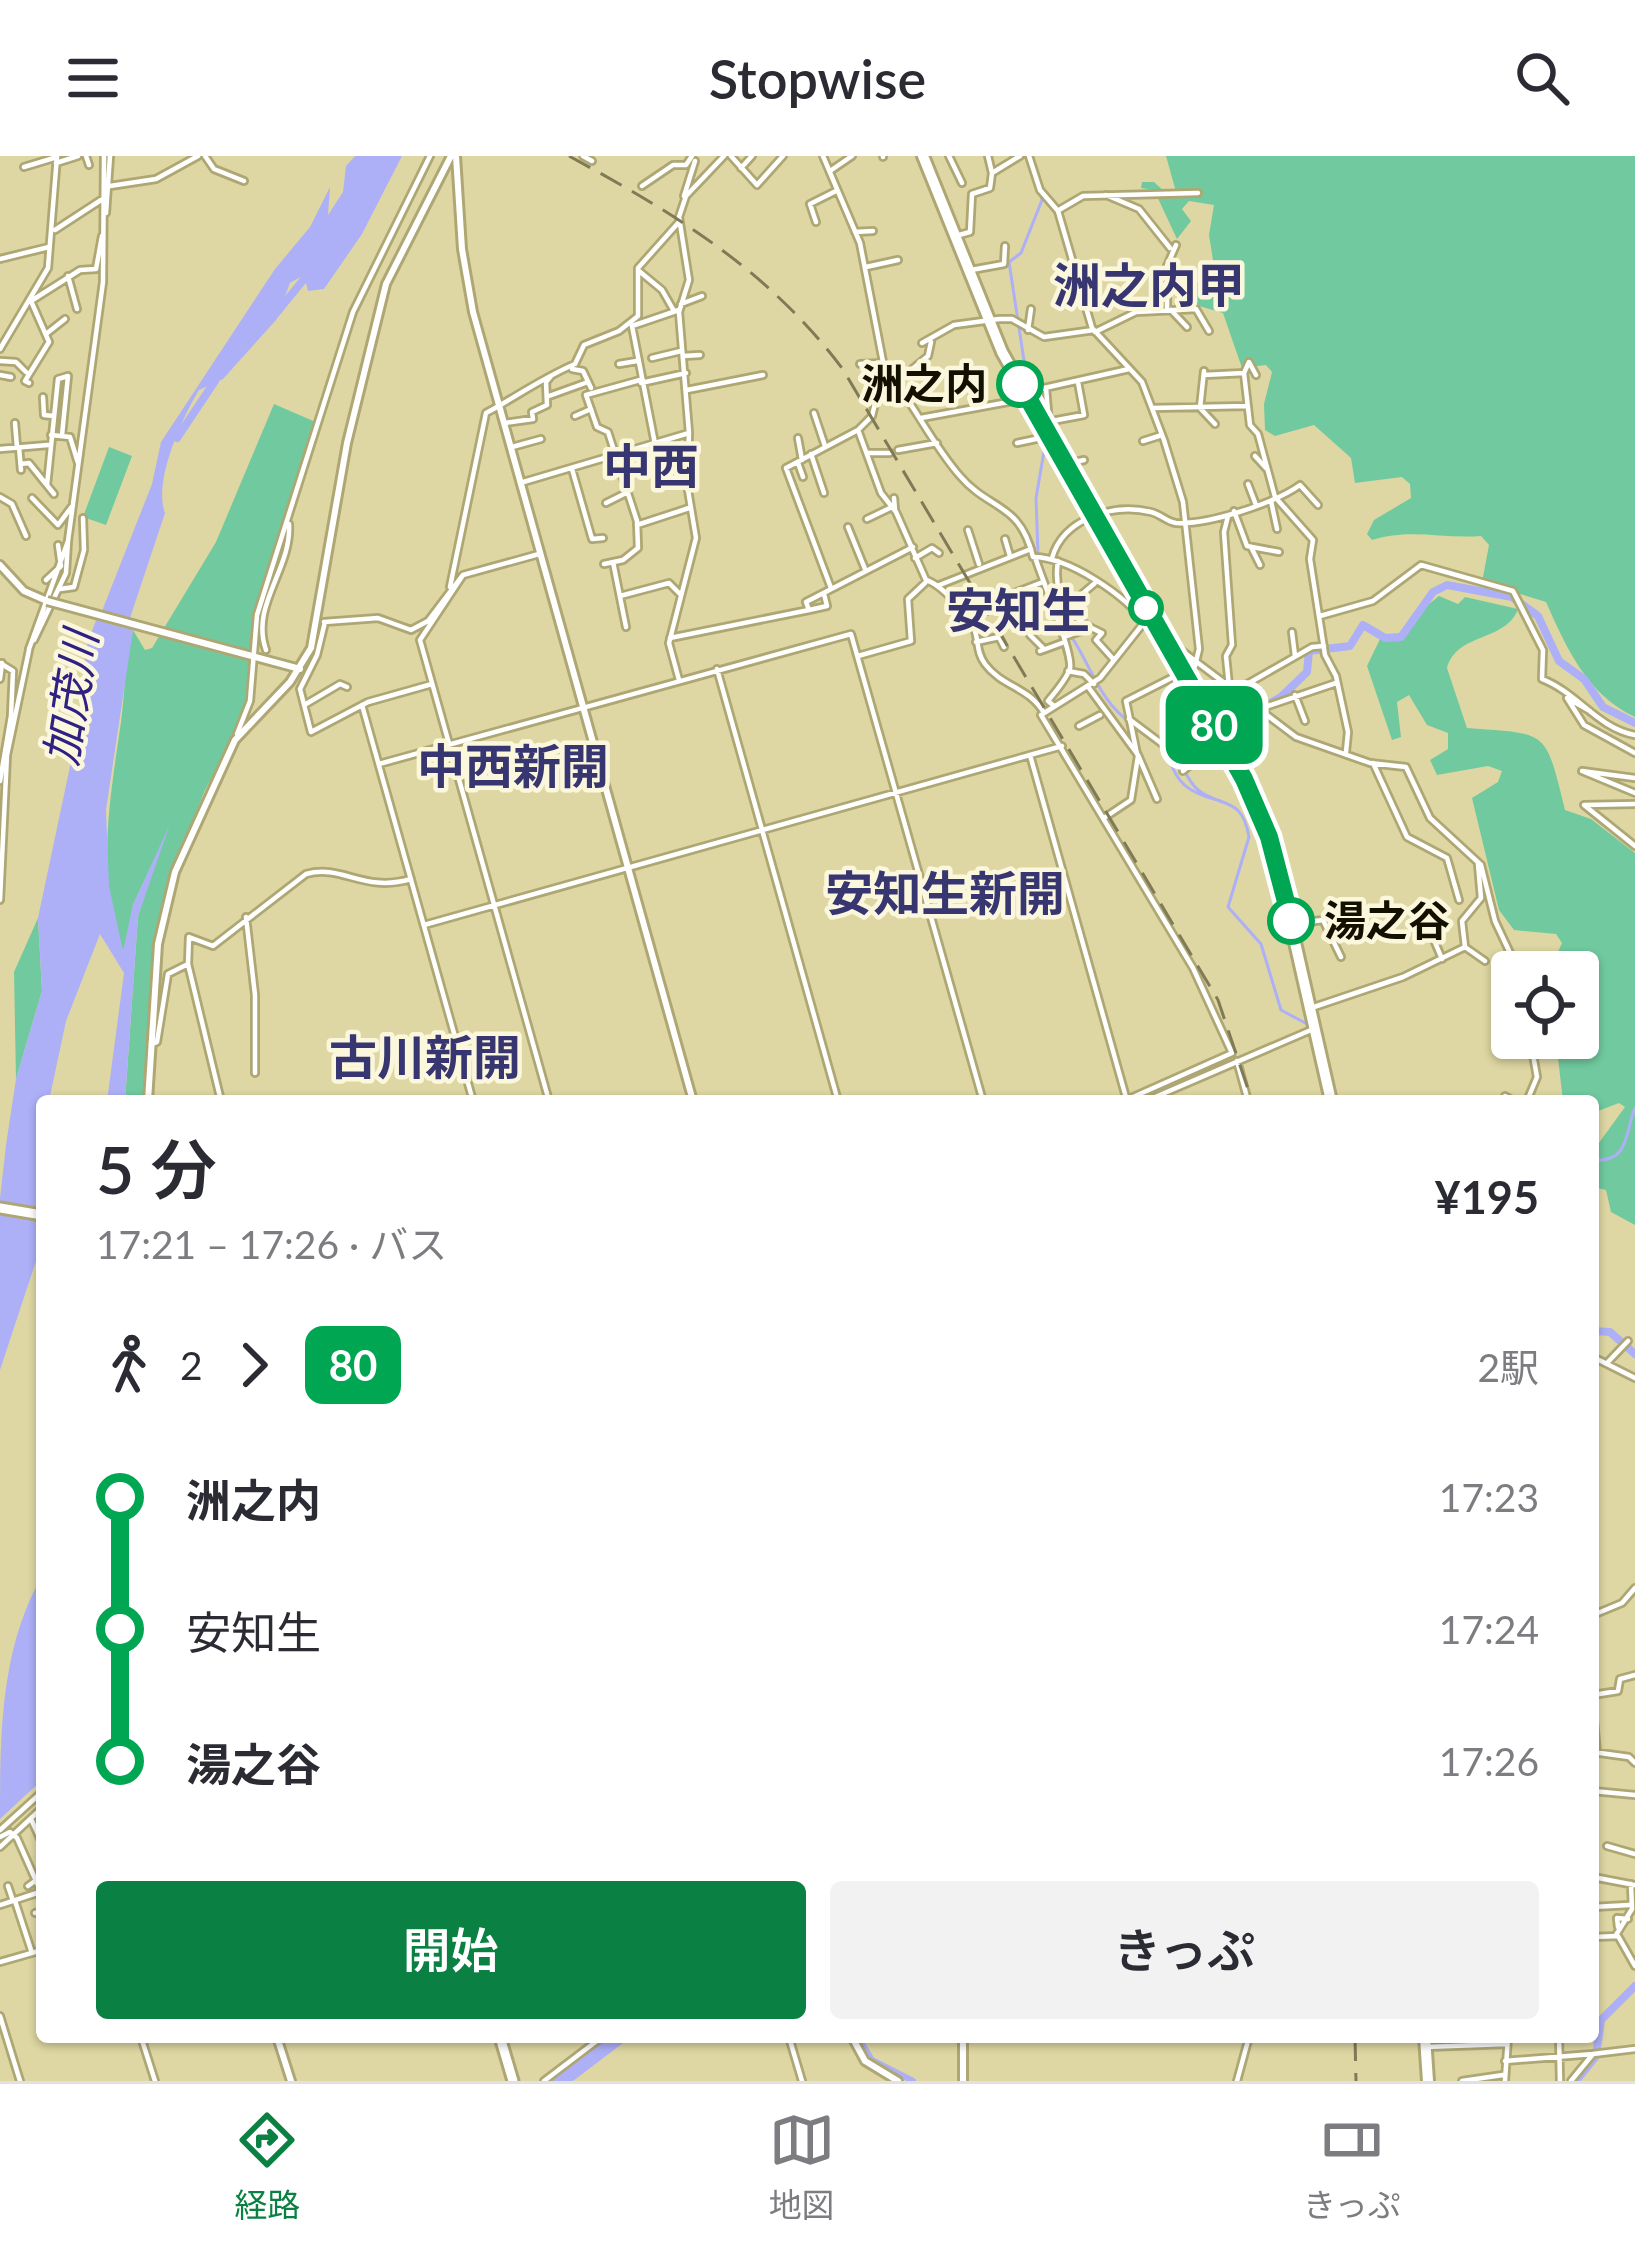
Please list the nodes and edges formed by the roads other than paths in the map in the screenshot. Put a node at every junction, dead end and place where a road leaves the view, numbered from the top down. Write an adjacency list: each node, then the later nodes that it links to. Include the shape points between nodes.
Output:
1 (82, 156): 18 (street); 20 (street)
2 (107, 156): 31 (street); 37 (street)
3 (202, 156): 28 (street); 31 (street, via 156,179)
4 (430, 156): 180 (street, via 353,312)
5 (453, 156): 23 (street); 27 (street)
6 (583, 156): 19 (street)
7 (727, 156): 22 (street); 26 (street)
8 (783, 156): 22 (street, via 757,185)
9 (823, 156): 24 (street)
10 (852, 156): 24 (street)
11 (923, 156): 45 (highway)
12 (949, 156): 29 (street)
13 (988, 156): 25 (street)
14 (1020, 156): 25 (street)
15 (1029, 156): 38 (street, via 1040,190)
16 (754, 157): 22 (street)
17 (694, 158): 26 (street); 30 (street); 36 (street)
18 (57, 159): 21 (street); 42 (street)
19 (592, 161)
20 (89, 165)
21 (24, 167)
22 (741, 168)
23 (442, 171): 27 (street); 226 (street, via 386,284 347,443)
24 (830, 171): 33 (street)
25 (992, 173): 45 (street, via 990,188 972,194 970,232)
26 (706, 176): 36 (street)
27 (456, 177): 110 (street, via 466,281)
28 (244, 181)
29 (962, 184)
30 (642, 186)
31 (110, 187): 37 (street); 41 (street)
32 (676, 190): 36 (street)
33 (839, 190): 40 (street, via 810,204); 44 (street)
34 (1198, 193): 35 (street)
35 (1106, 194): 38 (street, via 1076,198); 64 (street, via 1142,212 1173,247)
36 (683, 198): 39 (street)
37 (102, 199): 41 (street); 42 (street)
38 (1058, 211): 71 (street)
39 (679, 222): 52 (street); 61 (street, via 689,280)
40 (816, 222)
41 (104, 226): 51 (street); 57 (street)
42 (54, 231): 47 (street)
43 (873, 231): 44 (street)
44 (856, 232): 50 (street)
45 (953, 236): 53 (highway)
46 (1005, 246): 53 (street, via 1004,264)
47 (49, 247): 48 (street); 60 (street)
48 (0, 260)
49 (898, 260): 50 (street)
50 (866, 267): 58 (street)
51 (96, 269): 54 (street); 57 (street)
52 (638, 270): 61 (street); 68 (street)
53 (966, 271): 67 (highway)
54 (68, 276): 60 (street); 62 (street)
55 (1181, 280): 65 (street)
56 (862, 290): 58 (street)
57 (103, 291): 150 (street)
58 (872, 291): 86 (street)
59 (702, 296): 61 (street)
60 (31, 301): 74 (street); 78 (street)
61 (678, 308): 68 (street); 79 (street)
62 (77, 309)
63 (1030, 309): 70 (street)
64 (1169, 310): 65 (street); 69 (street); 71 (street, via 1136,313)
65 (1181, 310): 72 (street, via 1198,310)
66 (65, 319): 74 (street)
67 (987, 321): 70 (street, via 1012,319); 75 (street, via 954,325); 106 (highway)
68 (637, 322): 73 (street); 83 (street)
69 (1186, 327)
70 (1028, 330): 71 (street, via 1051,338)
71 (1094, 331): 87 (street)
72 (1209, 331)
73 (620, 332): 77 (street); 88 (street, via 586,343 575,364)
74 (44, 335): 91 (street, via 49,342)
75 (932, 341): 76 (street); 96 (street, via 928,356)
76 (922, 343)
77 (622, 344)
78 (0, 349)
79 (683, 353): 80 (street); 81 (street); 89 (street)
80 (700, 355)
81 (652, 358)
82 (0, 361): 91 (street)
83 (638, 361): 84 (street); 97 (street)
84 (619, 364)
85 (860, 364): 86 (street)
86 (884, 365): 96 (street); 122 (street, via 874,414)
87 (1130, 368): 98 (street); 101 (street)
88 (558, 372): 99 (street, via 580,369); 107 (street, via 546,382); 110 (street)
89 (686, 373): 97 (street); 105 (street)
90 (1244, 373): 94 (street, via 1249,362); 109 (street); 112 (street, via 1204,373)
91 (28, 374): 100 (street)
92 (0, 375): 95 (street)
93 (763, 375): 105 (street)
94 (1256, 375)
95 (10, 377)
96 (899, 380): 117 (street)
97 (640, 381): 104 (street); 134 (street)
98 (1077, 381): 102 (street); 118 (street, via 1084,416)
99 (588, 382): 104 (street); 107 (street)
100 (29, 383)
101 (1144, 385): 103 (street); 111 (street)
102 (1046, 388): 106 (street); 118 (street)
103 (1130, 390)
104 (591, 391): 113 (street)
105 (687, 391): 124 (street)
106 (1027, 395): 117 (street); 130 (highway)
107 (549, 396): 120 (street, via 533,419)
108 (43, 397): 115 (street, via 44,415)
109 (1247, 406): 112 (street); 153 (street)
110 (500, 407): 120 (street); 213 (street, via 488,410 478,432)
111 (1152, 408): 112 (street); 127 (street)
112 (1200, 408): 121 (street)
113 (591, 409): 116 (street); 147 (street)
114 (814, 413): 137 (street)
115 (54, 416): 125 (street); 126 (street, via 58,379 68,376)
116 (574, 416)
117 (921, 418): 132 (street)
118 (1052, 421): 130 (street)
119 (15, 423): 138 (street)
120 (504, 423): 140 (street)
121 (1215, 424)
122 (858, 430): 137 (street); 143 (street)
123 (30, 433): 136 (street)
124 (689, 433): 134 (street); 169 (street)
125 (52, 435): 126 (street); 135 (street)
126 (62, 435): 150 (street)
127 (1162, 435): 131 (street); 179 (street)
128 (798, 438): 149 (street)
129 (541, 439): 140 (street)
130 (1051, 442): 133 (street); 151 (highway)
131 (1143, 442)
132 (937, 443): 141 (street); 192 (street, via 964,480 1023,524)
133 (1017, 443)
134 (655, 444): 147 (street)
135 (51, 445): 136 (street); 157 (street)
136 (29, 446): 138 (street)
137 (825, 446): 145 (street)
138 (18, 447): 139 (street); 157 (street, via 21,467 29,464)
139 (0, 448)
140 (511, 448): 142 (street); 155 (street)
141 (898, 450)
142 (499, 452)
143 (868, 453): 144 (street); 171 (street)
144 (890, 453)
145 (812, 454): 149 (street); 159 (street)
146 (1255, 456): 153 (street)
147 (615, 457): 152 (street); 158 (street)
148 (1084, 460): 151 (street)
149 (800, 461): 154 (street); 214 (street, via 786,468)
150 (78, 463): 166 (street)
151 (1066, 464): 173 (highway)
152 (572, 469): 155 (street); 186 (street, via 592,539)
153 (1268, 469): 164 (street)
154 (803, 477)
155 (520, 484): 195 (street)
156 (1248, 484): 167 (street)
157 (47, 485): 160 (street)
158 (628, 492): 165 (street); 181 (street)
159 (824, 493)
160 (54, 494)
161 (0, 497): 185 (street, via 12,504)
162 (32, 498): 166 (street, via 58,525)
163 (894, 498): 171 (street)
164 (1274, 500): 167 (street); 168 (street, via 1300,485); 174 (street); 177 (street)
165 (606, 503)
166 (73, 505): 188 (street)
167 (1256, 505): 172 (street)
168 (1318, 505)
169 (689, 507): 181 (street); 218 (street, via 697,538)
170 (1070, 508): 178 (street)
171 (893, 509): 176 (street); 190 (street)
172 (1231, 512): 179 (street); 191 (street); 256 (street)
173 (1096, 516): 178 (street); 179 (street, via 1148,512); 227 (highway)
174 (1289, 516): 177 (street); 225 (street, via 1312,540)
175 (82, 518): 215 (street, via 74,587)
176 (867, 519)
177 (1278, 520): 183 (street)
178 (1078, 521): 199 (street, via 1059,538)
179 (1186, 521): 243 (street)
180 (290, 524): 239 (street, via 260,622); 240 (street, via 257,615)
181 (638, 525): 200 (street, via 638,548)
182 (848, 527): 206 (street)
183 (1277, 529)
184 (968, 530): 205 (street)
185 (26, 536)
186 (603, 538)
187 (1005, 539): 196 (street)
188 (68, 541): 204 (street); 215 (street)
189 (58, 545): 204 (street)
190 (913, 547): 198 (street); 206 (street)
191 (1251, 547): 193 (street); 202 (street)
192 (1031, 548): 196 (street); 197 (street)
193 (1279, 552)
194 (939, 553): 198 (street, via 932,548)
195 (540, 554): 207 (street); 261 (street)
196 (1010, 556): 205 (street)
197 (1035, 557): 199 (street); 210 (street)
198 (915, 558): 209 (street)
199 (1054, 560): 211 (street); 229 (street, via 1069,614)
200 (613, 562): 201 (street); 220 (street)
201 (604, 564)
202 (1260, 565)
203 (0, 566): 222 (street)
204 (61, 566): 208 (street); 222 (street)
205 (979, 567): 212 (street)
206 (865, 569): 214 (street)
207 (463, 575): 213 (street); 252 (street, via 421,637)
208 (46, 580)
209 (928, 582): 212 (street); 221 (street)
210 (1043, 582): 223 (street); 233 (street)
211 (1095, 582): 219 (street); 227 (street)
212 (938, 586): 234 (street, via 970,622)
213 (450, 587): 226 (street, via 428,621 411,630 378,617)
214 (831, 588): 217 (street)
215 (60, 589): 238 (street)
216 (901, 591): 221 (street)
217 (823, 593): 224 (street, via 806,602); 224 (street, via 827,606)
218 (681, 595): 220 (street, via 668,583); 232 (street)
219 (1082, 595)
220 (620, 596): 228 (street)
221 (910, 596): 241 (street, via 911,640)
222 (45, 601): 238 (street); 240 (street, bridge)
223 (1006, 602)
224 (809, 610): 232 (street)
225 (1320, 616): 236 (street); 263 (street, via 1376,599 1420,565 1514,591 1543,650 1542,679)
226 (321, 622): 246 (street); 258 (street, via 300,689)
227 (1150, 624): 235 (highway); 244 (street)
228 (626, 628)
229 (1090, 628): 233 (street); 244 (street, via 1102,633 1096,640)
230 (1292, 632): 242 (street)
231 (1030, 635): 233 (street, via 1042,651)
232 (670, 638): 251 (street)
233 (1066, 639): 248 (street)
234 (976, 642): 237 (street, via 1000,638); 264 (street, via 991,672 1031,693)
235 (1165, 642): 243 (street); 249 (highway)
236 (1324, 646): 242 (street); 253 (street)
237 (1004, 647)
238 (29, 649): 266 (street)
239 (266, 650)
240 (252, 656): 246 (street); 274 (street, via 248,713)
241 (858, 656): 247 (street, via 846,633); 289 (street)
242 (1295, 658): 256 (street)
243 (1196, 659): 249 (street); 256 (street)
244 (1114, 661): 254 (street)
245 (1, 663): 250 (street); 266 (street, via 13,671)
246 (300, 668): 274 (street)
247 (717, 669): 251 (street); 294 (street)
248 (1068, 671): 254 (street, via 1084,674); 260 (street, via 1048,700)
249 (1183, 672): 268 (street, via 1126,699); 273 (highway)
250 (0, 679)
251 (679, 680): 261 (street)
252 (432, 683): 259 (street); 276 (street)
253 (1338, 683): 257 (street); 280 (street)
254 (1091, 686): 260 (street); 265 (street)
255 (347, 687): 258 (street)
256 (1232, 688): 262 (street)
257 (1295, 695): 262 (street); 269 (street)
258 (304, 705): 259 (street, via 311,733)
259 (362, 705): 284 (street)
260 (1054, 706): 264 (street)
261 (583, 707): 276 (street); 297 (street)
262 (1257, 708): 273 (street); 280 (street, via 1297,736)
263 (1590, 711): 271 (street); 279 (street, via 1568,698 1584,724)
264 (1044, 713): 277 (street)
265 (1102, 713): 270 (street); 282 (street)
266 (12, 716): 285 (street); 300 (street)
267 (1142, 717): 268 (street)
268 (1131, 720): 275 (street); 282 (street)
269 (1305, 721)
270 (1079, 726)
271 (1635, 735)
272 (1172, 736): 275 (street)
273 (1220, 736): 278 (street); 303 (highway, via 1262,819)
274 (235, 740): 314 (street, via 168,897)
275 (1164, 741): 278 (street, via 1181,758)
276 (449, 744): 284 (street); 301 (street)
277 (1062, 746): 281 (street); 293 (street)
278 (1203, 753): 286 (street)
279 (1635, 753)
280 (1345, 754): 283 (street)
281 (1030, 755): 289 (street); 325 (street)
282 (1138, 755): 291 (street); 293 (street, via 1132,800)
283 (1373, 763): 296 (street, via 1406,767 1428,815); 299 (street, via 1408,837 1448,858)
284 (379, 764): 298 (street)
285 (0, 767): 288 (street)
286 (1183, 771)
287 (1635, 778): 290 (street, via 1582,770)
288 (0, 781)
289 (896, 793): 294 (street); 324 (street)
290 (1635, 793)
291 (1157, 799)
292 (1635, 805): 295 (street, via 1584,805)
293 (1104, 818): 326 (street, via 1193,968 1232,1053)
294 (762, 830): 297 (street); 323 (street)
295 (1635, 846)
296 (1478, 863): 306 (street, via 1481,898 1462,921); 307 (street)
297 (628, 868): 301 (street); 322 (street)
298 (411, 878): 302 (street, via 381,886 312,872); 304 (street)
299 (1460, 899)
300 (0, 900)
301 (494, 905): 304 (street); 321 (street)
302 (246, 917): 311 (street, via 213,946 190,938); 317 (street)
303 (1292, 924): 308 (street, via 1323,920); 312 (highway)
304 (424, 925): 320 (street)
305 (1429, 928): 309 (street)
306 (1465, 947): 309 (street); 310 (street)
307 (1509, 951)
308 (1341, 957)
309 (1442, 959): 312 (street)
310 (1485, 961)
311 (188, 964): 314 (street, via 168,974); 319 (street)
312 (1311, 1008): 313 (highway)
313 (1316, 1029): 316 (street); 329 (highway)
314 (152, 1044): 318 (street)
315 (1534, 1059): 330 (street)
316 (1237, 1061): 327 (street); 328 (street)
317 (255, 1073)
318 (148, 1095)
319 (220, 1095)
320 (471, 1095)
321 (547, 1095)
322 (691, 1095)
323 (836, 1095)
324 (981, 1095)
325 (1124, 1095)
326 (1139, 1095)
327 (1159, 1095)
328 (1246, 1095)
329 (1330, 1095)
330 (1530, 1095)
331 (0, 1208): 332 (main road)
332 (36, 1214)
333 (1628, 1341): 334 (street)
334 (1599, 1357)
335 (1599, 1359): 336 (street)
336 (1635, 1378)
337 (1635, 1588): 338 (street)
338 (1599, 1613)
339 (1635, 1675): 340 (street, via 1620,1679 1618,1691)
340 (1599, 1694)
341 (1599, 1753): 342 (street)
342 (1635, 1763)
343 (1599, 1792): 344 (street)
344 (1635, 1795)
345 (36, 1798): 349 (street)
346 (36, 1814): 347 (street)
347 (31, 1819): 348 (street); 350 (street)
348 (36, 1830)
349 (0, 1834): 350 (street)
350 (14, 1834): 352 (street); 354 (street)
351 (1607, 1846): 353 (street)
352 (0, 1847)
353 (1635, 1854)
354 (36, 1872)
355 (1599, 1878): 357 (street)
356 (36, 1879): 359 (street)
357 (1633, 1885): 363 (street)
358 (8, 1886): 361 (street)
359 (28, 1886)
360 (36, 1895): 361 (street)
361 (14, 1901): 362 (street); 370 (street)
362 (0, 1905)
363 (1631, 1905): 364 (street); 365 (street)
364 (1599, 1907)
365 (1628, 1919): 366 (street); 367 (street)
366 (1614, 1922)
367 (1616, 1935): 368 (street); 372 (street)
368 (1599, 1936)
369 (36, 1952): 370 (street)
370 (32, 1953): 371 (street)
371 (0, 1962)
372 (1635, 1966)
373 (0, 2016): 392 (street)
374 (143, 2043): 393 (street)
375 (279, 2043): 394 (street)
376 (502, 2043): 391 (main road)
377 (594, 2043): 395 (street)
378 (791, 2043): 396 (street)
379 (855, 2043): 389 (street)
380 (963, 2043): 398 (street)
381 (1247, 2043): 399 (street)
382 (1425, 2043): 400 (highway)
383 (1507, 2043): 388 (street)
384 (1559, 2043): 387 (street)
385 (1635, 2049): 386 (street)
386 (1593, 2054): 387 (street); 403 (street)
387 (1558, 2055): 388 (street); 402 (street)
388 (1505, 2061): 390 (street)
389 (879, 2077): 397 (street)
390 (1505, 2078): 401 (street)
391 (513, 2080)
392 (20, 2081)
393 (154, 2081)
394 (291, 2081)
395 (544, 2081)
396 (802, 2081)
397 (898, 2081)
398 (963, 2081)
399 (1237, 2081)
400 (1428, 2081)
401 (1462, 2081)
402 (1560, 2081)
403 (1571, 2081)

